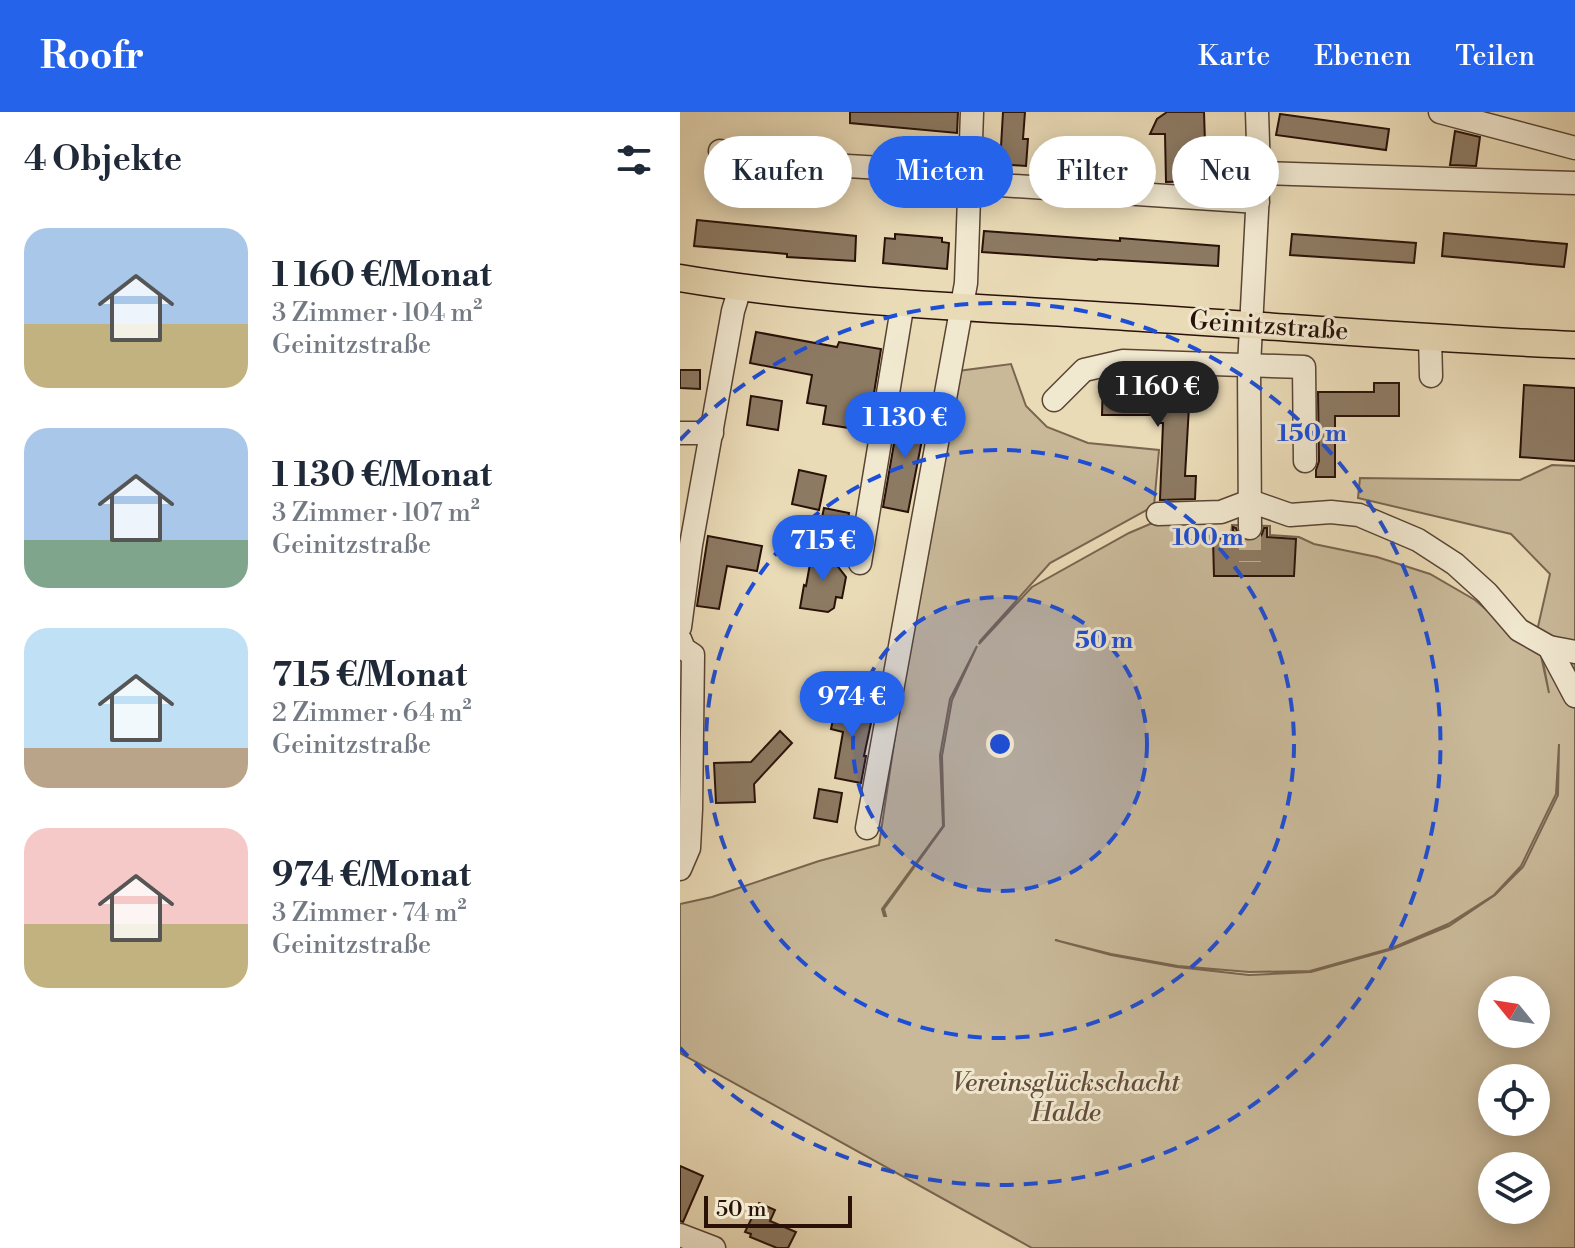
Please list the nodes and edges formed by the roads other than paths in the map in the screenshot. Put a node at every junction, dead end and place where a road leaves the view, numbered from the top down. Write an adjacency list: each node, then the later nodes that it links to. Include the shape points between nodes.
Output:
1 (972, 112): 4 (street)
2 (1257, 112): 5 (street)
3 (1440, 112): 6 (street)
4 (971, 136)
5 (1258, 136)
6 (1575, 148)
7 (1279, 174): 8 (street)
8 (1575, 183)
9 (1013, 186): 10 (street)
10 (1172, 196)
11 (968, 208): 16 (street)
12 (1258, 208): 17 (street)
13 (680, 278): 14 (main road, Geinitzstraße)
14 (740, 288): 15 (main road, Geinitzstraße); 24 (street)
15 (903, 302): 16 (main road, Geinitzstraße); 30 (street)
16 (962, 307): 17 (main road, Geinitzstraße); 36 (street)
17 (1251, 324): 18 (main road, Geinitzstraße); 20 (street)
18 (1430, 337): 19 (main road, Geinitzstraße); 21 (street)
19 (1575, 345)
20 (1249, 366): 22 (street, via 1123,361 1084,370); 25 (street, via 1304,367); 26 (street)
21 (1431, 376)
22 (1054, 400)
23 (680, 433): 24 (street)
24 (712, 433): 29 (street)
25 (1305, 461)
26 (1250, 501): 27 (street, via 1221,512); 28 (street); 32 (street, via 1290,515 1359,515 1418,540 1455,564 1519,630)
27 (1158, 514)
28 (1250, 528)
29 (686, 545): 31 (street)
30 (860, 563)
31 (681, 641): 35 (street, via 693,655)
32 (1549, 647): 33 (street); 34 (street)
33 (1575, 652)
34 (1575, 696)
35 (685, 762): 37 (street, via 691,809 689,848)
36 (867, 828)
37 (680, 869)
38 (680, 1235): 39 (street)
39 (714, 1248)

